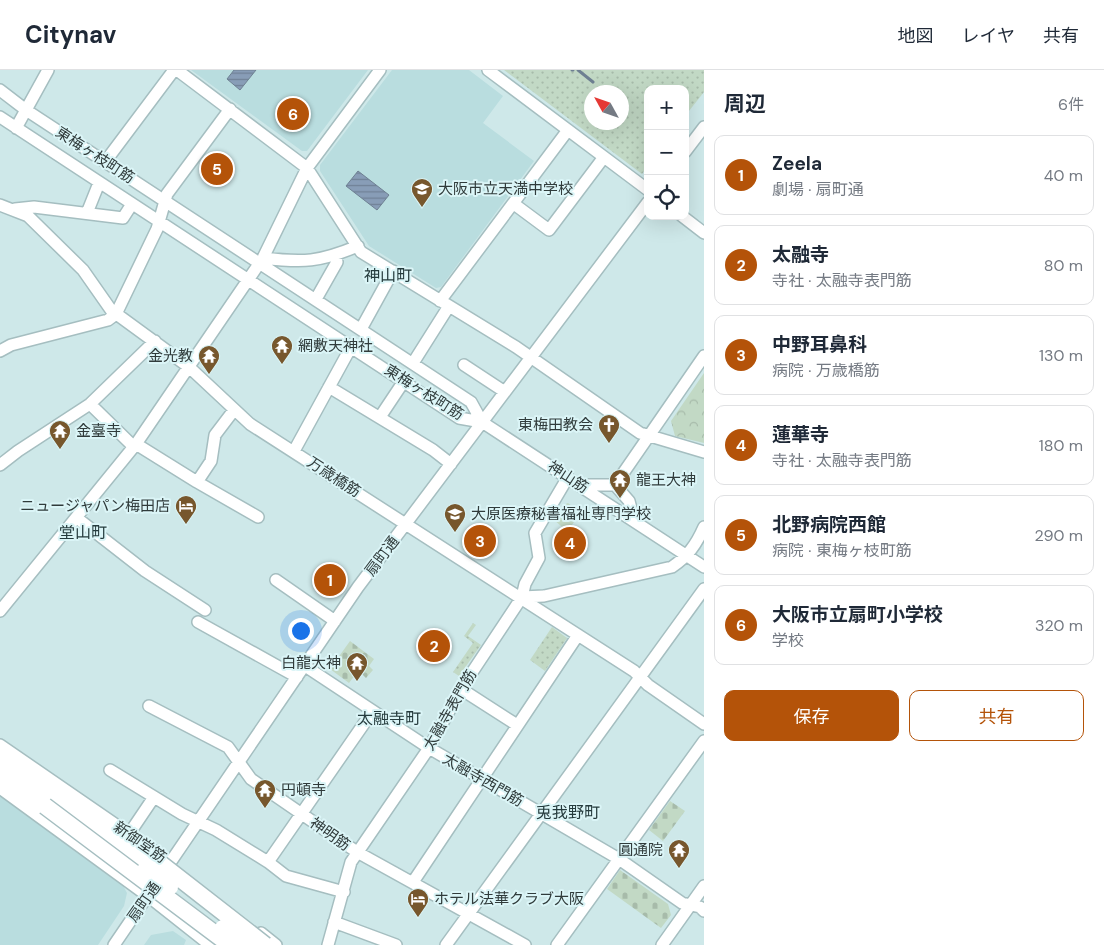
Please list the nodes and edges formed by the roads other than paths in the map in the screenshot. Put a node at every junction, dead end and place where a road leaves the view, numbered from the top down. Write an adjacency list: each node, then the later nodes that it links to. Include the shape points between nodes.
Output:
1 (48, 70): 7 (street)
2 (176, 70): 6 (street); 14 (street)
3 (380, 70): 15 (street)
4 (488, 70): 11 (street)
5 (0, 90): 7 (street, 東梅ヶ枝町筋)
6 (230, 109): 15 (street); 18 (street)
7 (26, 110): 10 (street); 14 (street, 東梅ヶ枝町筋)
8 (0, 117): 10 (street, 東梅ヶ枝町筋)
9 (704, 127): 12 (street)
10 (16, 128): 16 (street, 東梅ヶ枝町筋)
11 (568, 130): 13 (street); 20 (street)
12 (689, 147)
13 (604, 157): 17 (street); 20 (street, via 549,230)
14 (105, 162): 18 (street, 東梅ヶ枝町筋)
15 (307, 168): 27 (street); 29 (street)
16 (99, 183): 19 (street, 東梅ヶ枝町筋); 23 (street)
17 (644, 187)
18 (164, 201): 25 (street); 29 (street, 東梅ヶ枝町筋)
19 (132, 204): 23 (street, via 123,218); 25 (street, 東梅ヶ枝町筋)
20 (514, 204): 33 (street)
21 (5, 207): 23 (street); 34 (street, 万歳橋筋, via 28,216 62,247)
22 (644, 207): 40 (street, 扇町通)
23 (87, 213)
24 (688, 220): 26 (street)
25 (158, 221): 31 (street, 東梅ヶ枝町筋); 34 (street)
26 (704, 232)
27 (358, 246): 28 (street); 30 (street, via 362,252)
28 (335, 255): 29 (street, via 300,262); 32 (street, via 337,262)
29 (261, 260): 31 (street); 32 (street, 東梅ヶ枝町筋)
30 (393, 271): 33 (street); 35 (street)
31 (248, 279): 37 (street, 東梅ヶ枝町筋); 43 (street)
32 (316, 299): 35 (street, 東梅ヶ枝町筋)
33 (445, 303): 40 (street); 41 (street)
34 (116, 314): 36 (street, 万歳橋筋); 38 (street, via 108,320)
35 (361, 329): 41 (street, 東梅ヶ枝町筋)
36 (155, 341): 43 (street, 万歳橋筋); 47 (street)
37 (351, 347): 44 (street, 東梅ヶ枝町筋); 45 (street)
38 (0, 351)
39 (704, 356): 51 (street)
40 (531, 357): 46 (street, 扇町通); 51 (street)
41 (413, 363): 50 (street, 東梅ヶ枝町筋, via 471,402)
42 (464, 365): 46 (street)
43 (189, 367): 48 (street, 万歳橋筋); 52 (street)
44 (404, 381): 49 (street); 50 (street, 東梅ヶ枝町筋, via 459,418)
45 (329, 387): 49 (street); 53 (street)
46 (505, 392): 50 (street, 扇町通)
47 (90, 404): 52 (street); 56 (street)
48 (234, 410): 53 (street, 万歳橋筋); 58 (street, via 215,435 212,461)
49 (380, 417): 55 (street)
50 (482, 422): 55 (street, 扇町通); 57 (street, 神山筋)
51 (649, 436): 54 (street); 60 (street)
52 (135, 445): 58 (street); 62 (street)
53 (294, 452): 64 (street, 万歳橋筋)
54 (704, 452)
55 (451, 464): 64 (street, 扇町通)
56 (0, 465)
57 (568, 477): 59 (street, 神山筋); 70 (street, 太融寺表門筋, via 535,533 540,558 524,584)
58 (197, 482): 61 (street)
59 (580, 485): 60 (street); 63 (street, 神山筋)
60 (614, 485): 63 (street, via 629,501)
61 (258, 516)
62 (77, 518): 71 (street, via 145,571); 72 (street)
63 (634, 520): 66 (street, 神山筋)
64 (406, 523): 70 (street, 万歳橋筋); 73 (street, 扇町通)
65 (704, 527): 66 (street)
66 (687, 556): 67 (street, 神山筋); 70 (street, via 672,567 544,596)
67 (704, 567)
68 (276, 580): 73 (street)
69 (704, 589): 78 (street)
70 (522, 597): 75 (street, 万歳橋筋); 79 (street, 太融寺表門筋)
71 (205, 610)
72 (0, 611)
73 (335, 620): 76 (street, 扇町通)
74 (198, 622): 77 (street)
75 (578, 635): 78 (street, 万歳橋筋); 83 (street)
76 (304, 666): 77 (street, 扇町通); 81 (street, 太融寺西門筋)
77 (297, 677): 88 (street, 扇町通)
78 (641, 678): 82 (street, 万歳橋筋); 97 (street)
79 (461, 689): 83 (street); 86 (street, 太融寺表門筋)
80 (149, 706): 88 (street, 神明筋, via 228,747)
81 (372, 712): 86 (street, 太融寺西門筋); 96 (street)
82 (704, 724)
83 (517, 725): 91 (street)
84 (704, 741): 101 (street)
85 (0, 745): 99 (street, 新御堂筋)
86 (428, 748): 91 (street, 太融寺西門筋); 100 (street, 太融寺表門筋)
87 (0, 759): 94 (highway)
88 (240, 762): 96 (street, 神明筋, via 251,779); 98 (street, 扇町通)
89 (110, 770): 93 (street)
90 (0, 775): 95 (highway)
91 (481, 780): 97 (street, 太融寺西門筋); 104 (street)
92 (0, 788): 107 (street)
93 (154, 797): 98 (street); 99 (street)
94 (65, 803): 116 (highway, bridge, via 90,828); 117 (highway); 118 (highway, bridge, via 94,818 156,860)
95 (45, 806): 114 (highway, bridge, via 76,834); 115 (highway, bridge)
96 (302, 814): 100 (street, 神明筋); 102 (street)
97 (542, 815): 101 (street, 太融寺西門筋); 110 (street)
98 (199, 822): 102 (street); 103 (street, 扇町通)
99 (129, 834): 103 (street, 新御堂筋)
100 (357, 852): 104 (street, 神明筋); 106 (street, 太融寺表門筋, via 351,862)
101 (619, 860): 108 (street, 太融寺西門筋); 124 (street)
102 (268, 862): 106 (street, via 286,876)
103 (171, 863): 107 (street, 扇町通); 119 (street, 新御堂筋)
104 (413, 882): 110 (street, 神明筋)
105 (704, 886): 108 (street)
106 (344, 892): 111 (street, 太融寺表門筋)
107 (148, 896): 112 (street, 扇町通); 113 (street)
108 (690, 906): 109 (street, 太融寺西門筋); 125 (street)
109 (704, 911)
110 (470, 914): 122 (street); 123 (street, 神明筋)
111 (334, 922): 120 (street, 太融寺表門筋); 121 (street)
112 (114, 945)
113 (210, 945)
114 (220, 945)
115 (230, 945)
116 (245, 945)
117 (257, 945)
118 (265, 945)
119 (276, 945)
120 (328, 945)
121 (396, 945)
122 (446, 945)
123 (525, 945)
124 (557, 945)
125 (662, 945)

